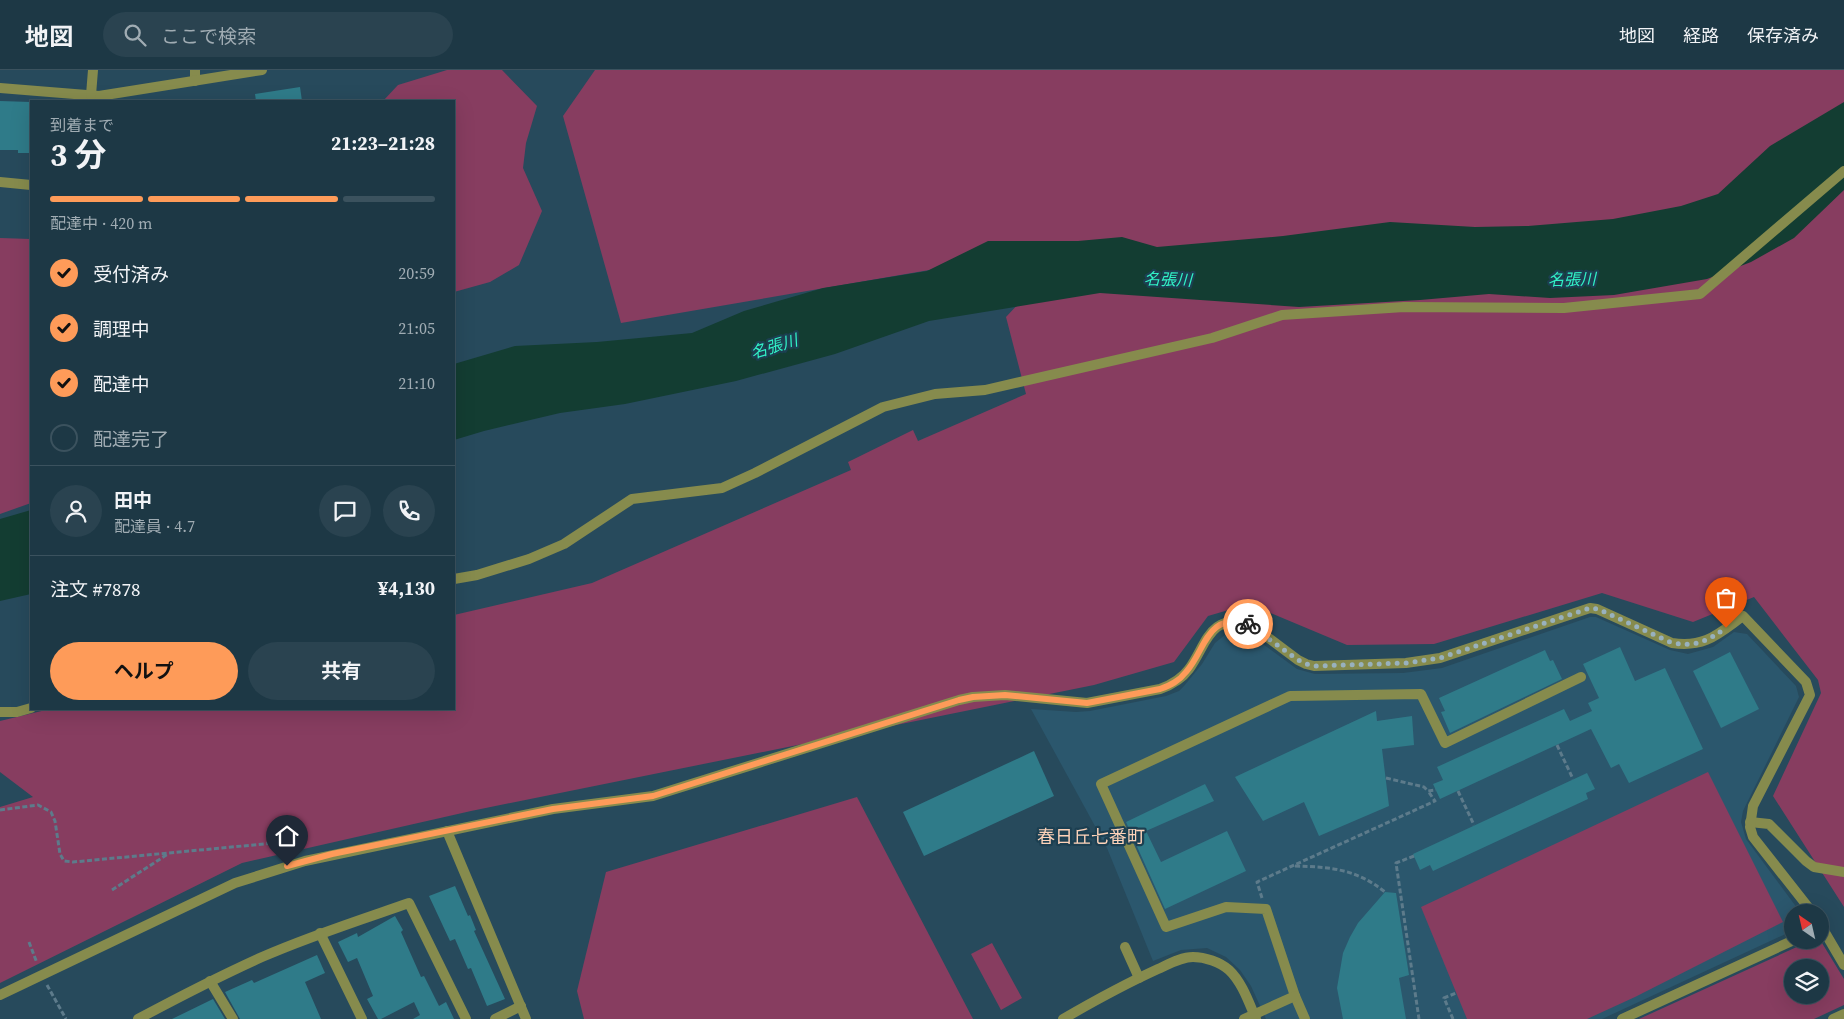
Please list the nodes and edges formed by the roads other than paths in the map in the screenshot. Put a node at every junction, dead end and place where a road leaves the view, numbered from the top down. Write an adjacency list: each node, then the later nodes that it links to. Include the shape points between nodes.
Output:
1 (93, 70): 6 (street)
2 (196, 70): 4 (street)
3 (262, 70): 4 (street)
4 (195, 81): 6 (street)
5 (0, 88): 6 (street)
6 (97, 98)
7 (1844, 171): 10 (street, via 1700,294 1564,308 1404,307 1282,315 1212,338 985,390 935,394 883,407 722,488 632,498 564,544 529,560)
8 (0, 182): 9 (street)
9 (30, 184)
10 (455, 579)
11 (1581, 677): 26 (street, via 1445,743 1421,694 1290,696 1101,784 1166,927 1226,906 1266,909)
12 (30, 708): 13 (street)
13 (0, 712)
14 (1750, 822): 15 (street, via 1753,806 1810,695 1806,682 1743,616 1710,639 1683,645 1590,608 1449,656 1406,663 1314,666 1298,660 1250,624 1231,622 1211,631 1188,671 1172,685 1160,689 1087,703 1005,695 973,697 653,796 553,809); 16 (street, via 1769,824 1814,867); 17 (street, via 1754,837)
15 (447, 831): 25 (street, via 305,861 235,883); 27 (street)
16 (1844, 872)
17 (1806, 904)
18 (320, 934): 24 (street); 32 (street); 33 (street, via 410,903)
19 (1829, 940): 22 (street)
20 (1784, 945): 39 (street)
21 (1124, 947): 23 (street)
22 (1844, 965)
23 (1138, 978): 29 (street, via 1182,958 1205,958 1234,975); 36 (street)
24 (210, 981): 30 (street); 31 (street)
25 (0, 995)
26 (1295, 996): 29 (street); 38 (street)
27 (521, 1006): 34 (street); 35 (street)
28 (1844, 1014): 40 (street)
29 (1255, 1017): 37 (street)
30 (138, 1019)
31 (233, 1019)
32 (362, 1019)
33 (466, 1019)
34 (495, 1019)
35 (526, 1019)
36 (1064, 1019)
37 (1244, 1019)
38 (1305, 1019)
39 (1622, 1019)
40 (1832, 1019)

